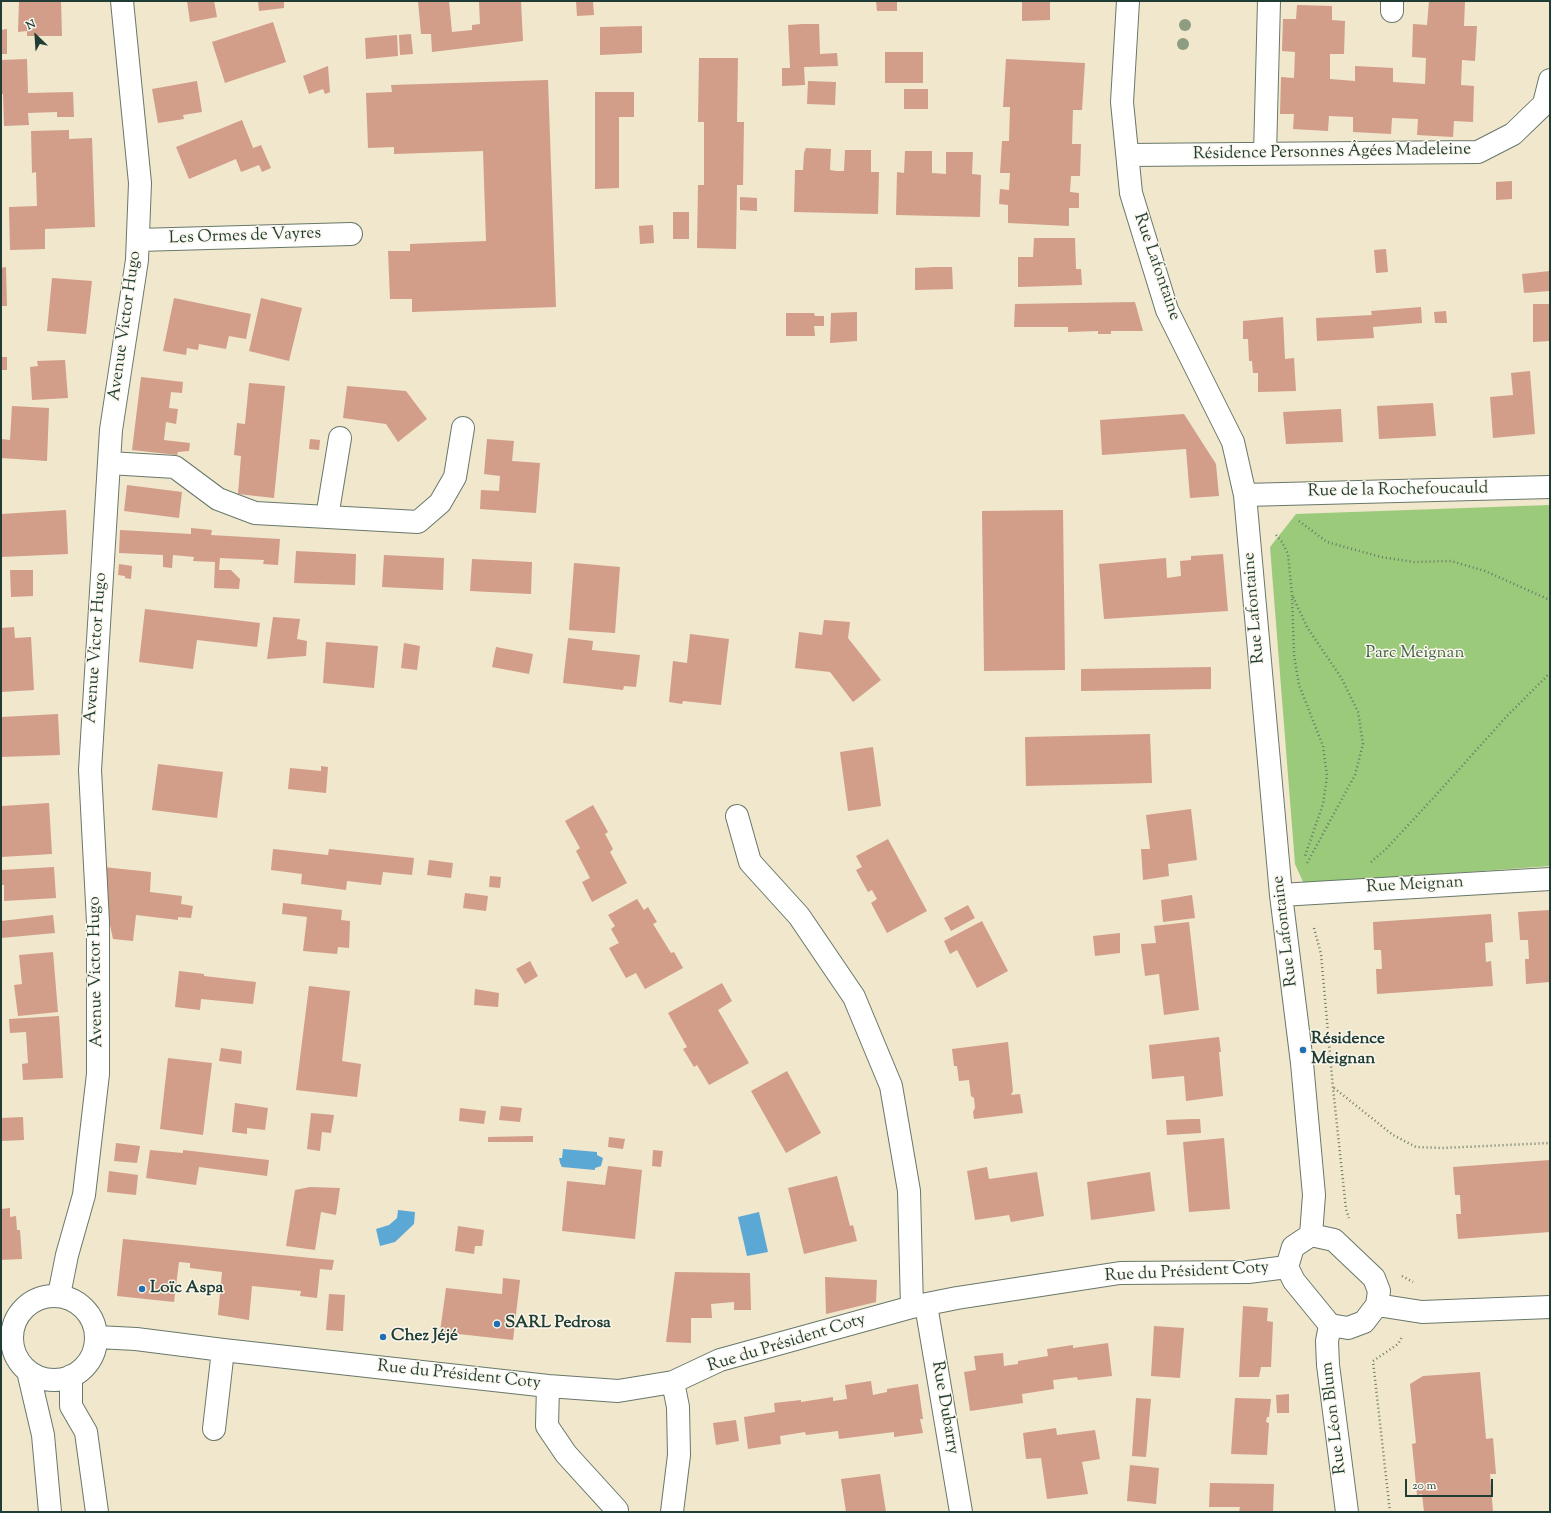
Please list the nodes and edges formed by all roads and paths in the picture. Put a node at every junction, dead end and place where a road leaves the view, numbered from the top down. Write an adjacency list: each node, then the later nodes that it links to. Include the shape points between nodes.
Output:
1 (122, 1): 8 (street, Avenue Victor Hugo, via 140,183)
2 (1128, 1): 6 (street, Rue Lafontaine, via 1122,102)
3 (1269, 1): 5 (street)
4 (1550, 80): 5 (street, Résidence Personnes Âgées Madeleine, via 1544,104 1513,134 1478,152)
5 (1265, 154): 6 (street, Résidence Personnes Âgées Madeleine)
6 (1128, 155): 14 (street, Rue Lafontaine, via 1131,193 1167,310 1233,442)
7 (351, 234): 8 (street, Les Ormes de Vayres)
8 (138, 240): 11 (street, Avenue Victor Hugo, via 111,430)
9 (463, 428): 15 (street, via 455,477 440,503 418,522)
10 (340, 438): 15 (street)
11 (109, 463): 15 (street, via 175,467 218,499 255,513); 30 (street, Avenue Victor Hugo, via 90,770 98,922 98,1074 84,1195)
12 (1550, 487): 13 (street, Rue de la Rochefoucauld)
13 (1278, 494): 14 (street, Rue de la Rochefoucauld); 16 (path, via 1299,521 1327,542 1381,558 1414,562 1451,561 1485,571)
14 (1245, 495): 23 (street, Rue Lafontaine)
15 (327, 517)
16 (1550, 600)
17 (1550, 673): 19 (path, via 1506,717 1386,849)
18 (737, 816): 32 (street, Rue Dubarry, via 750,862 799,916 854,997 891,1086 909,1191)
19 (1370, 862)
20 (1305, 867): 20 (path, via 1355,775 1363,744 1358,712 1352,699 1342,679 1307,627 1292,595 1294,655 1299,685 1323,746 1327,776 1323,804 1304,857)
21 (1550, 879): 22 (street, Rue Meignan)
22 (1308, 892): 23 (street, Rue Meignan); 24 (path, via 1321,954)
23 (1280, 894): 27 (street, Rue Lafontaine, via 1302,1064 1314,1195)
24 (1333, 1088): 25 (path, via 1393,1135 1416,1147); 26 (path)
25 (1550, 1143)
26 (1349, 1221)
27 (1312, 1235): 28 (street, via 1293,1247); 31 (street, via 1334,1240 1374,1278 1379,1291)
28 (1287, 1267): 32 (street, Rue du Président Coty, via 1248,1272 1120,1273); 36 (street, via 1294,1281)
29 (1397, 1271): 34 (path, via 1417,1285)
30 (59, 1295): 35 (street, via 34,1299); 37 (street, via 85,1307 96,1329)
31 (1377, 1305): 34 (street); 36 (street, via 1364,1322 1348,1328)
32 (919, 1306): 41 (street, Rue du Président Coty, via 720,1360); 48 (street, Rue Dubarry)
33 (1550, 1307): 34 (street, via 1422,1312)
34 (1412, 1310): 50 (path, via 1398,1344 1373,1361)
35 (8, 1320): 39 (street, via 19,1362)
36 (1330, 1325): 49 (street, Rue Léon Blum, via 1327,1341 1328,1365)
37 (97, 1337): 38 (street, Rue du Président Coty, via 136,1339); 40 (street, via 95,1349 87,1364)
38 (223, 1350): 42 (street, Rue du Président Coty); 43 (street)
39 (28, 1371): 40 (street, via 50,1380); 44 (street, via 43,1435)
40 (71, 1376): 45 (street, via 71,1406 86,1432)
41 (673, 1382): 42 (street, Rue du Président Coty, via 618,1391); 47 (street, via 678,1407 679,1455)
42 (548, 1386): 46 (street, via 548,1426 566,1454)
43 (214, 1429)
44 (50, 1512)
45 (96, 1512)
46 (618, 1512)
47 (672, 1512)
48 (961, 1512)
49 (1347, 1512)
50 (1390, 1512)

